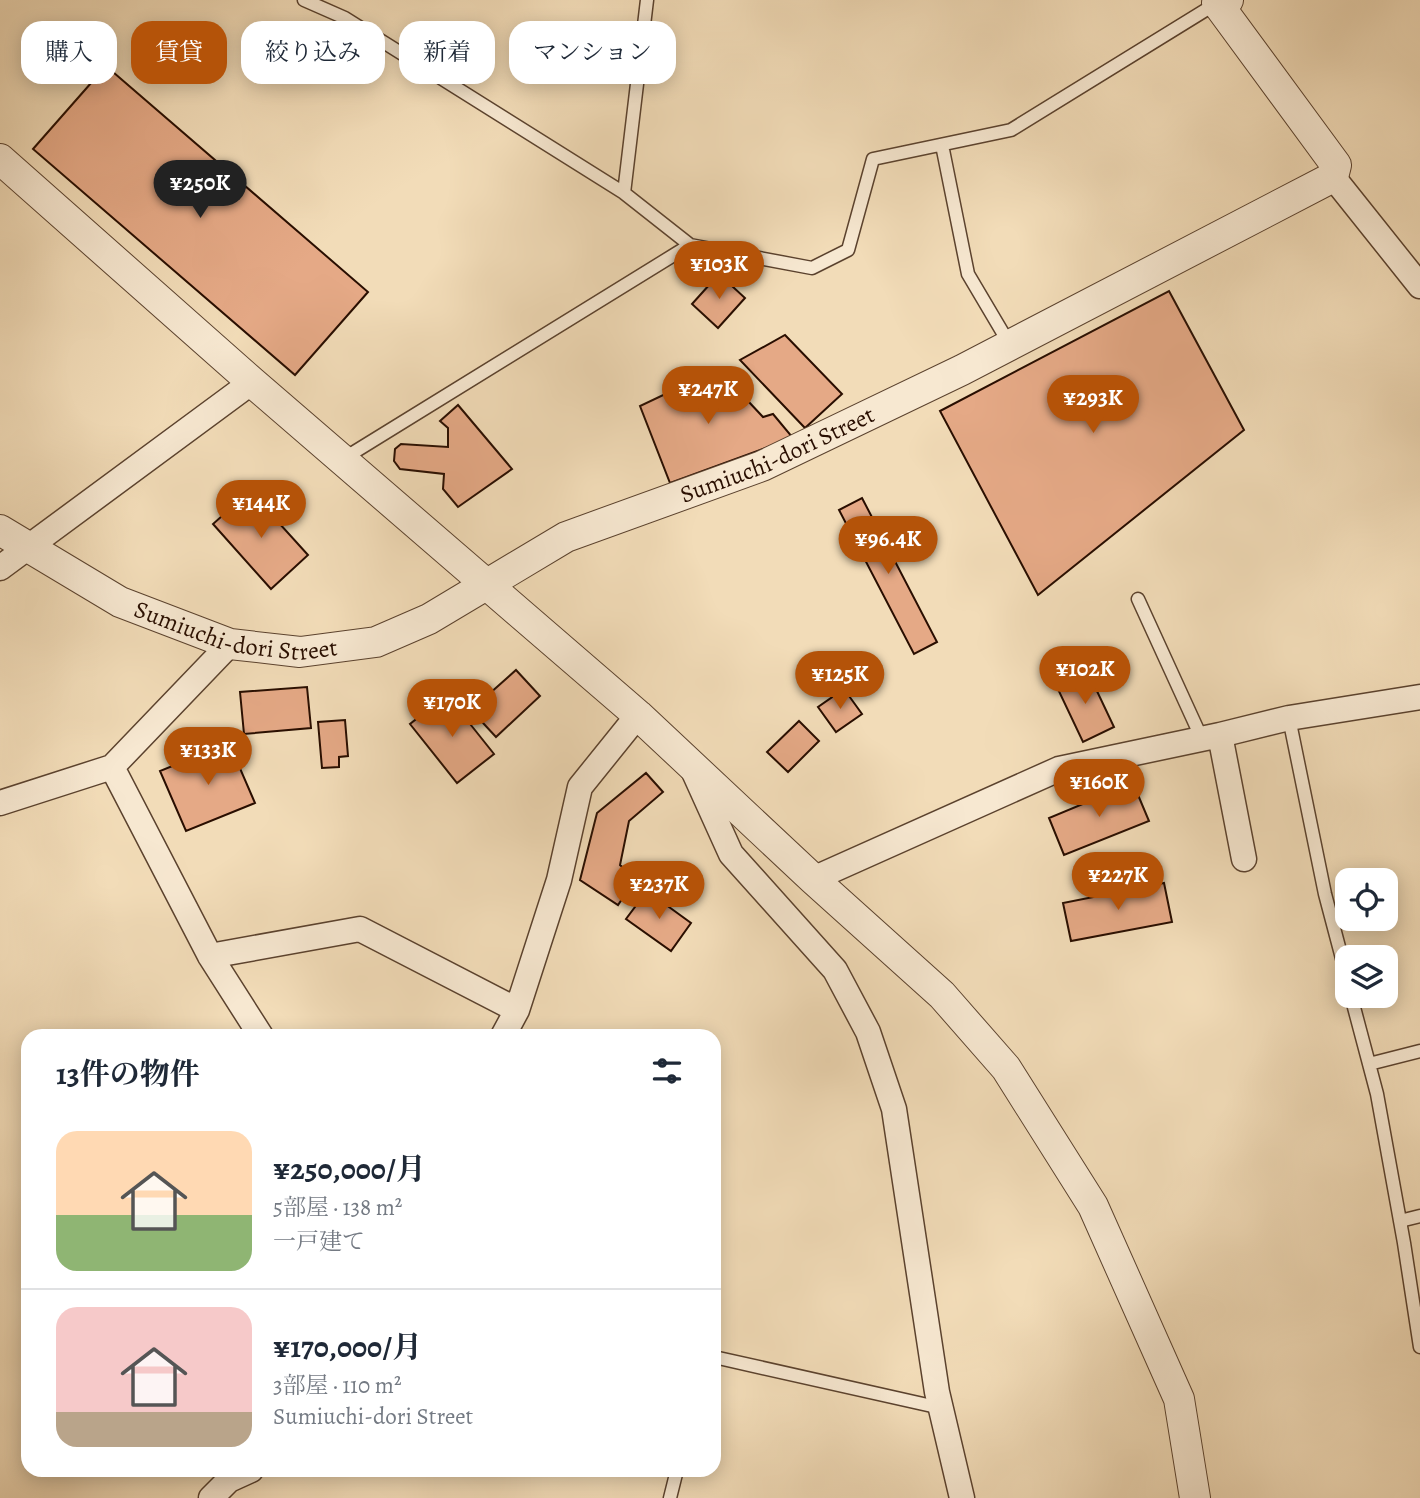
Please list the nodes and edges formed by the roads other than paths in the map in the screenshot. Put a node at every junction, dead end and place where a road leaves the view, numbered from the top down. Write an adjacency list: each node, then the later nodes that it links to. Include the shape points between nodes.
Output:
1 (304, 0): 7 (lane, via 345,18)
2 (647, 0): 7 (lane)
3 (1220, 1): 4 (lane, via 1011,130); 6 (street, via 1336,165)
4 (943, 145): 8 (lane, via 873,159 848,250 812,268); 10 (lane, via 968,274)
5 (0, 159): 11 (street)
6 (1333, 177): 9 (street); 10 (street, Sumiuchi-dori Street)
7 (624, 193): 8 (lane)
8 (690, 245): 12 (lane)
9 (1420, 286)
10 (1010, 345): 16 (street, Sumiuchi-dori Street, via 762,466 566,537)
11 (252, 382): 12 (street); 14 (street)
12 (343, 459): 16 (street)
13 (0, 530): 14 (street, Sumiuchi-dori Street)
14 (28, 546): 15 (street); 18 (street, Sumiuchi-dori Street, via 120,602)
15 (0, 568)
16 (485, 585): 18 (street, Sumiuchi-dori Street, via 429,619 376,642 300,652); 20 (street)
17 (1138, 599): 22 (lane)
18 (230, 644): 24 (street)
19 (1420, 697): 21 (street)
20 (638, 715): 23 (street); 31 (street, via 580,787 559,880)
21 (1289, 718): 22 (street); 28 (lane)
22 (1211, 737): 26 (street); 27 (street, via 1059,769)
23 (690, 763): 27 (street); 40 (street, via 731,854 835,970 868,1031 894,1109)
24 (111, 767): 25 (street); 29 (street)
25 (0, 803)
26 (1244, 859)
27 (813, 879): 46 (street, via 942,995 1006,1068 1093,1206 1179,1399)
28 (1338, 945)
29 (210, 956): 31 (street, via 360,929); 32 (street)
30 (1354, 1008): 35 (lane)
31 (517, 1010): 33 (street)
32 (257, 1029)
33 (507, 1029)
34 (1420, 1051): 35 (lane)
35 (1369, 1064): 37 (lane)
36 (1420, 1216): 37 (lane)
37 (1400, 1221): 38 (lane)
38 (1420, 1347)
39 (721, 1359): 40 (lane)
40 (941, 1408): 45 (street)
41 (236, 1477): 43 (street)
42 (675, 1477): 44 (lane)
43 (211, 1498)
44 (670, 1498)
45 (962, 1498)
46 (1195, 1498)

